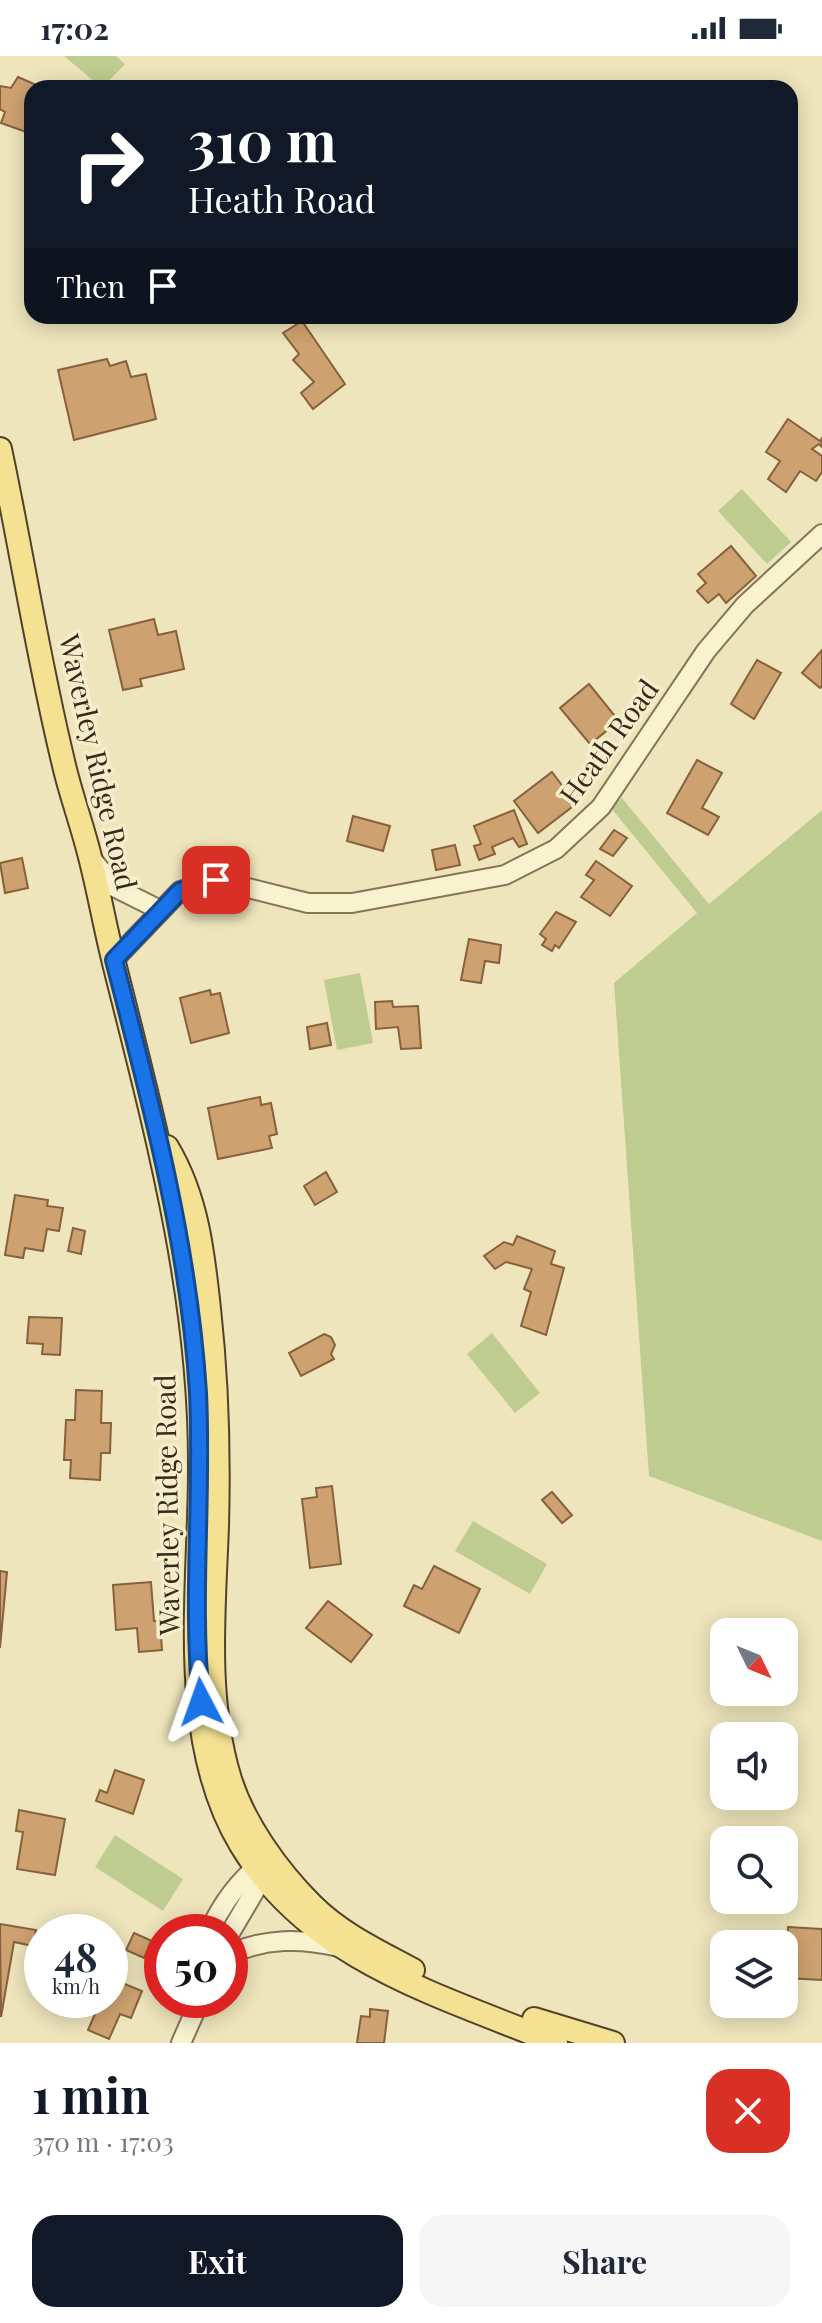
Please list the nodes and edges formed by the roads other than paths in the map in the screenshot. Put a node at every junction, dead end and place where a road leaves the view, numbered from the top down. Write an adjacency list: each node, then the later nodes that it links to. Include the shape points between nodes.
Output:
1 (0, 449): 3 (main road, Waverley Ridge Road, via 63,760)
2 (822, 534): 4 (street, Heath Road, via 725,628 601,807 556,849 505,875 352,903 308,903 216,880 180,891)
3 (90, 857): 4 (street, via 114,887); 5 (main road, Waverley Ridge Road)
4 (158, 909): 5 (street, Heath Road)
5 (114, 960): 6 (main road, Waverley Ridge Road, via 159,1134 187,1286 200,1462 196,1604 204,1731 222,1809)
6 (267, 1866): 7 (street); 8 (street); 9 (main road, Waverley Ridge Road, via 287,1906); 16 (main road, Waverley Ridge Road, via 349,1935 423,1975 489,2003)
7 (217, 1914)
8 (240, 1914)
9 (339, 1947): 10 (street, Waverley Ridge Road, via 276,1940); 15 (main road, Waverley Ridge Road, via 412,1985)
10 (248, 1949)
11 (181, 2018): 13 (street)
12 (192, 2018): 14 (street)
13 (174, 2043)
14 (181, 2043)
15 (556, 2043)
16 (613, 2043)

